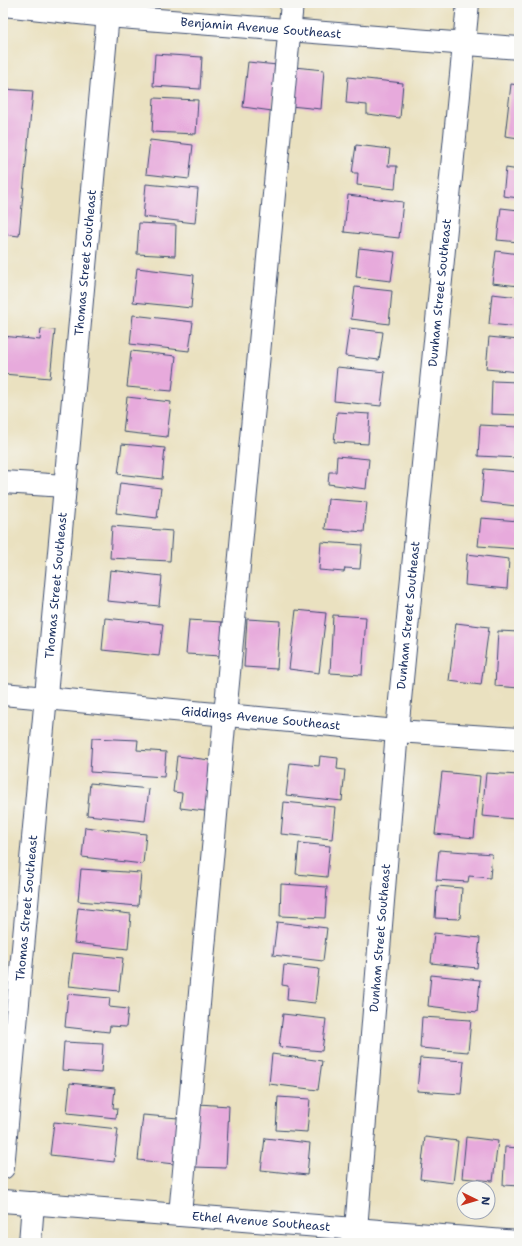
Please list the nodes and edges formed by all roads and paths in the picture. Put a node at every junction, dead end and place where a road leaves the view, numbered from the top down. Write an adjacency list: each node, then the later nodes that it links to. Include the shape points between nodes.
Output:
1 (292, 3): 5 (street)
2 (468, 3): 6 (street, Dunham Street Southeast)
3 (3, 6): 4 (street, Benjamin Avenue Southeast)
4 (108, 9): 5 (street, Benjamin Avenue Southeast); 9 (street, Thomas Street Southeast)
5 (289, 30): 6 (street, Benjamin Avenue Southeast); 12 (street)
6 (464, 43): 7 (street, Benjamin Avenue Southeast); 13 (street, Dunham Street Southeast)
7 (519, 48)
8 (3, 482): 9 (street)
9 (65, 486): 11 (street, Thomas Street Southeast)
10 (3, 694): 11 (street, Giddings Avenue Southeast)
11 (46, 698): 12 (street, Giddings Avenue Southeast); 15 (street, Thomas Street Southeast)
12 (224, 715): 13 (street, Giddings Avenue Southeast); 18 (street)
13 (397, 731): 14 (street, Giddings Avenue Southeast); 19 (street, Dunham Street Southeast)
14 (519, 739)
15 (3, 1168)
16 (3, 1201): 17 (street, Ethel Avenue Southeast)
17 (33, 1203): 18 (street, Ethel Avenue Southeast); 21 (street)
18 (180, 1215): 19 (street, Ethel Avenue Southeast)
19 (356, 1229): 20 (street, Ethel Avenue Southeast)
20 (519, 1242)
21 (30, 1243)

